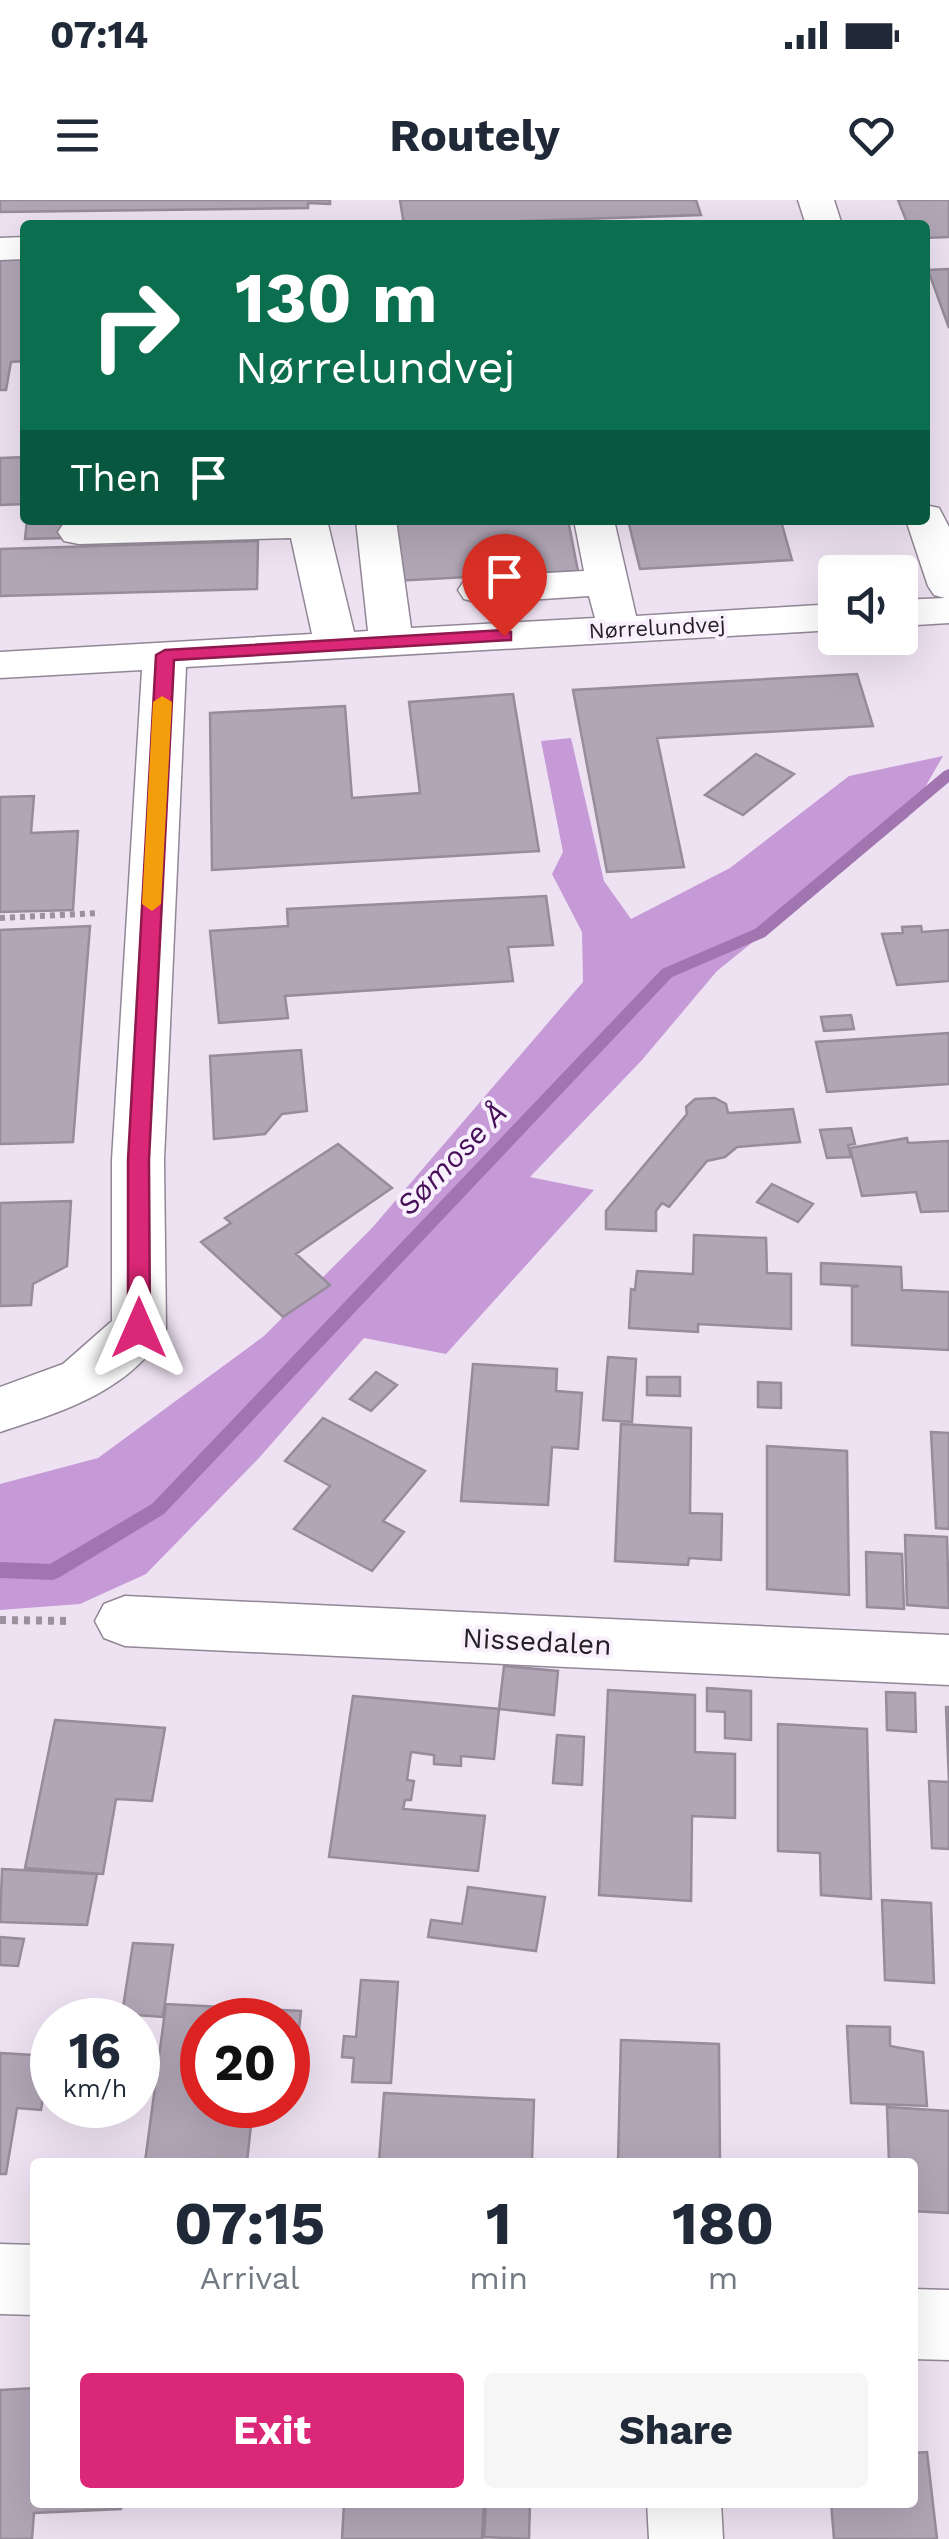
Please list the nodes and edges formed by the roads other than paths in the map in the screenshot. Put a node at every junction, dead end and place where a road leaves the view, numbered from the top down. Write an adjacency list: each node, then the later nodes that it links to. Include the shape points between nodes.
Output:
1 (239, 525): 6 (street)
2 (308, 525): 15 (street)
3 (377, 525): 14 (street)
4 (595, 525): 7 (street)
5 (928, 525): 8 (street)
6 (80, 532)
7 (608, 582): 9 (street); 13 (street)
8 (949, 586)
9 (480, 590)
10 (949, 610): 11 (street)
11 (918, 612)
12 (818, 618): 13 (street, Nørrelundvej)
13 (618, 629): 14 (street, Nørrelundvej)
14 (391, 642): 15 (street, Nørrelundvej)
15 (336, 646): 16 (street, Nørrelundvej)
16 (165, 655): 17 (street, Nørrelundvej); 18 (street, via 138,1160 139,1328 83,1379)
17 (0, 664)
18 (0, 1410)
19 (126, 1621): 20 (street, Nissedalen)
20 (949, 1660)
21 (0, 2279): 22 (street)
22 (30, 2280)
23 (918, 2324): 24 (street)
24 (949, 2325)
25 (684, 2508): 26 (street)
26 (686, 2539)

